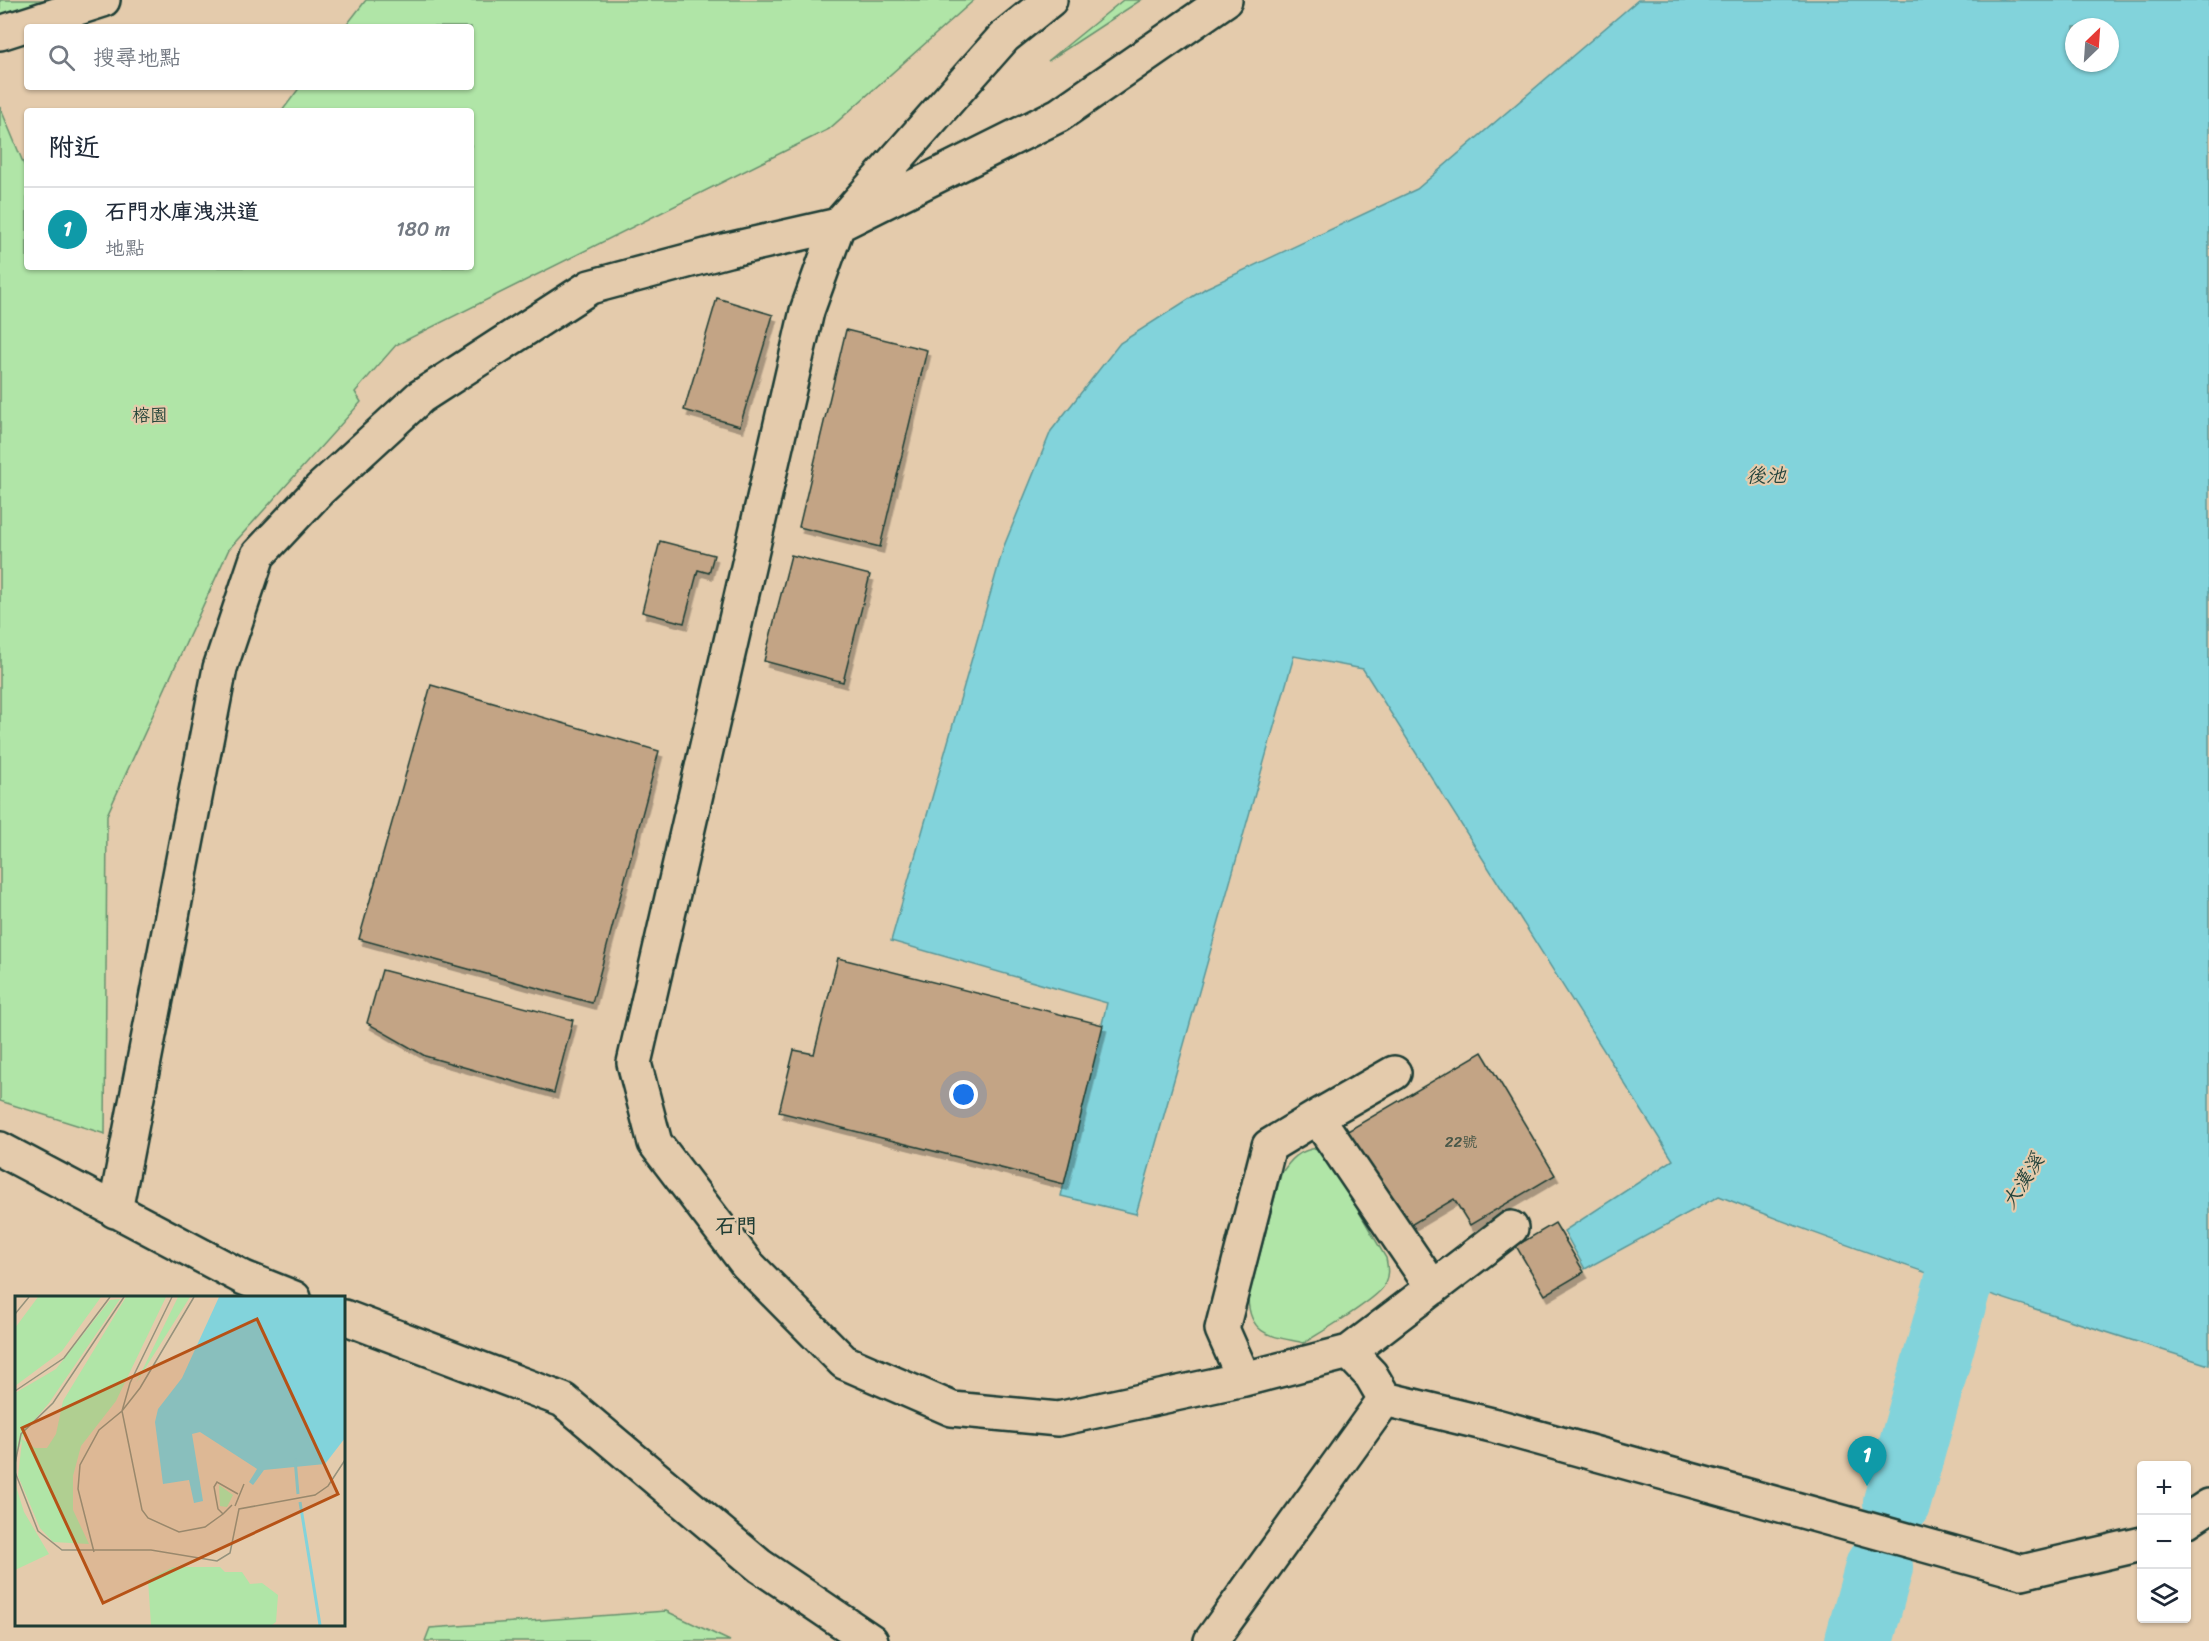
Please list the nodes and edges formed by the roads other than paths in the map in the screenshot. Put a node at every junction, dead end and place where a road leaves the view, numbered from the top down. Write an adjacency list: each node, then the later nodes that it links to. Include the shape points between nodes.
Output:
1 (103, 0): 4 (street)
2 (1050, 0): 7 (street, via 1004,37)
3 (1225, 0): 7 (street, via 1059,115)
4 (28, 24)
5 (24, 25): 6 (street)
6 (0, 33)
7 (838, 225): 11 (street, via 590,286 420,397 320,489 258,555 220,668); 17 (street, via 807,311 634,1062 656,1143 747,1264 844,1362 952,1409 1058,1419)
8 (1394, 1073): 9 (street)
9 (1317, 1117): 13 (street); 17 (street, via 1269,1146 1222,1329)
10 (0, 1149): 11 (street)
11 (115, 1211): 14 (street, via 244,1278)
12 (1511, 1228): 13 (street)
13 (1433, 1288): 16 (street)
14 (289, 1296)
15 (345, 1317): 22 (street, via 563,1400 760,1566)
16 (1349, 1352): 17 (street); 18 (street)
17 (1244, 1378)
18 (1385, 1399): 21 (street, via 1496,1426 2022,1572); 23 (street)
19 (2209, 1506): 20 (street)
20 (2191, 1518)
21 (2137, 1545)
22 (871, 1641)
23 (1211, 1641)

